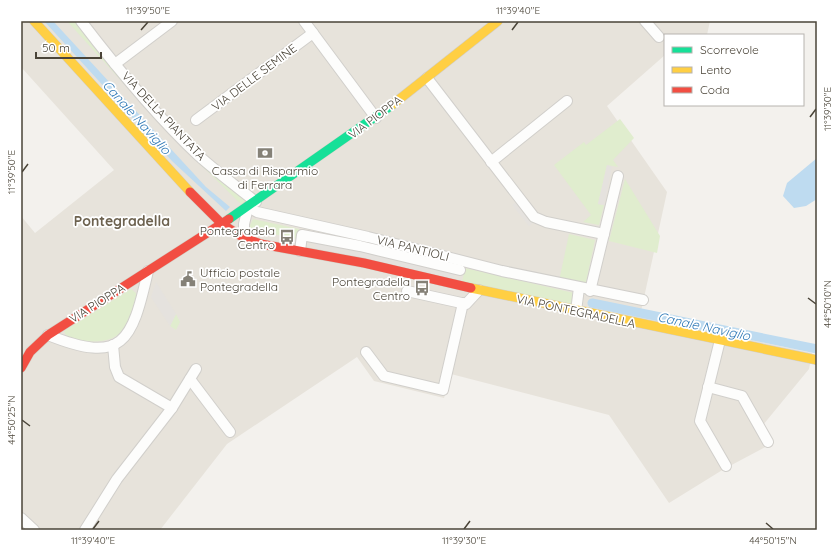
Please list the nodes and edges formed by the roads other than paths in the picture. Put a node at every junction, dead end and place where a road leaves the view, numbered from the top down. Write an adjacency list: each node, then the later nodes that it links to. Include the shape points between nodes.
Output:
1 (34, 21): 17 (street, VIA PONTEGRADELLA, via 131,131)
2 (81, 21): 9 (street, VIA DELLA PIANTATA)
3 (172, 21): 9 (street)
4 (304, 21): 7 (street)
5 (498, 21): 10 (street, VIA PIOPPA)
6 (645, 21): 8 (street)
7 (313, 33): 12 (street); 13 (street, VIA DELLE SEMINE)
8 (659, 37)
9 (115, 64): 16 (street, VIA DELLA PIANTATA, via 177,134)
10 (426, 78): 12 (street, VIA PIOPPA); 14 (street)
11 (568, 101): 14 (street)
12 (376, 118): 16 (street, VIA PIOPPA)
13 (196, 120)
14 (491, 162): 18 (street, via 534,217 546,222)
15 (618, 176): 18 (street)
16 (252, 205): 17 (street, VIA PIOPPA); 19 (street, via 244,224); 21 (street, VIA PANTIOLI, via 257,212 368,237)
17 (226, 227): 19 (street, VIA PONTEGRADELLA); 22 (street, VIA PIOPPA)
18 (604, 234): 27 (street)
19 (244, 238): 20 (street, VIA PONTEGRADELLA, via 261,244)
20 (300, 251): 21 (street, via 302,235); 23 (street, VIA PONTEGRADELLA)
21 (460, 266): 23 (street); 24 (street, VIA PANTIOLI)
22 (148, 271): 31 (street, VIA PIOPPA); 33 (street, VIA PIOPPA, via 141,303 132,326)
23 (456, 285): 25 (street, VIA PONTEGRADELLA)
24 (579, 288): 27 (street, VIA PANTIOLI); 30 (street)
25 (478, 290): 29 (street, via 466,304); 30 (street, VIA PONTEGRADELLA)
26 (407, 291): 29 (street)
27 (590, 291): 28 (street, VIA PANTIOLI)
28 (642, 300)
29 (463, 303): 34 (street, via 443,390 384,376)
30 (576, 311): 32 (street, VIA PONTEGRADELLA)
31 (48, 335): 33 (street, via 84,348 96,349); 36 (street, VIA PIOPPA, via 34,346)
32 (720, 340): 35 (street, VIA PONTEGRADELLA); 39 (street)
33 (113, 345): 40 (street, via 115,367 119,377)
34 (366, 352)
35 (817, 360)
36 (21, 366)
37 (196, 369): 38 (street)
38 (190, 379): 40 (street); 41 (street)
39 (708, 387): 42 (street, via 742,396); 43 (street, via 700,421)
40 (172, 408): 46 (street, via 117,479)
41 (230, 432)
42 (768, 442)
43 (726, 466)
44 (21, 518): 45 (street)
45 (34, 530)
46 (85, 530)

